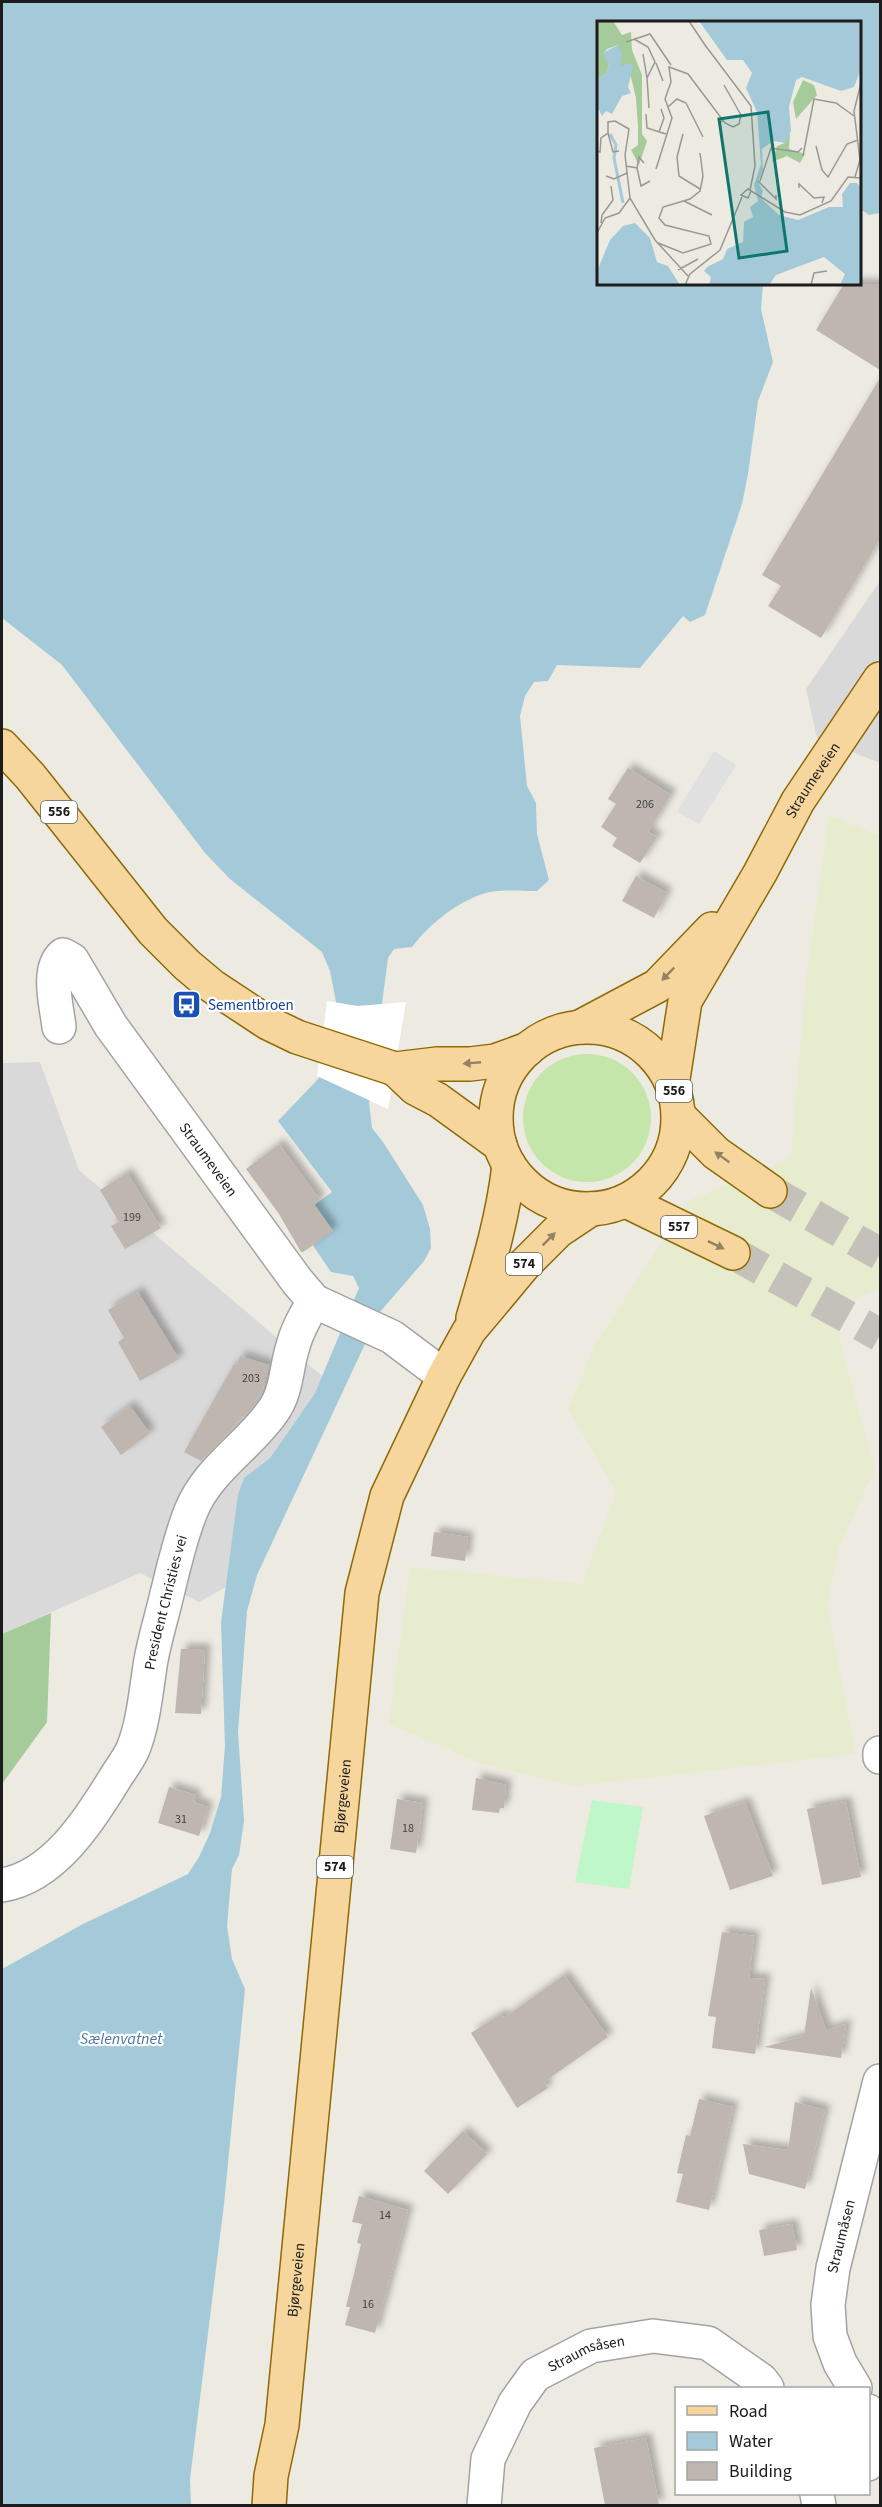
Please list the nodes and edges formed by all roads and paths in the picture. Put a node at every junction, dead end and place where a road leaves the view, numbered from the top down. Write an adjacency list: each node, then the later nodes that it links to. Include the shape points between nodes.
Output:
1 (880, 679): 3 (main road, Straumeveien / 556, via 798,801)
2 (2, 746): 7 (main road, 556, via 153,931 212,986 268,1023)
3 (752, 886): 5 (main road, Straumeveien / 556, one-way to 5, via 657,986); 8 (main road, Straumeveien / 556, via 684,1001)
4 (59, 1027): 15 (street, Straumeveien, via 54,974 63,955 72,960 111,1026)
5 (580, 1027): 6 (main road, 556, via 552,1034); 8 (main road, 556, via 600,1028 636,1041 651,1053)
6 (528, 1049): 7 (main road, 556, one-way to 7, via 470,1065); 10 (main road, 556, via 514,1064 500,1093 496,1124)
7 (394, 1069): 10 (main road, 556)
8 (672, 1085): 9 (main road, 556)
9 (679, 1116): 11 (main road, one-way to 9, via 716,1153); 12 (main road, 556, via 677,1137 659,1175)
10 (505, 1155): 13 (main road, 556, via 524,1184 544,1198 566,1207); 16 (main road, 574, via 504,1204)
11 (770, 1191)
12 (626, 1201): 13 (main road, 556); 14 (main road, 557, one-way to 14)
13 (591, 1209): 16 (main road, 574, one-way to 13, via 525,1264 558,1231)
14 (733, 1253)
15 (314, 1301): 17 (street, Straumeveien, via 400,1342); 18 (street, President Christies vei, via 292,1346 275,1409 204,1485 191,1511 179,1543 133,1750 96,1809 61,1852 35,1872)
16 (469, 1331): 17 (main road, Bjørgeveien / 574)
17 (444, 1376): 23 (main road, Bjørgeveien / 574, via 387,1496 362,1593)
18 (2, 1885)
19 (880, 2081): 21 (street, Straumåsen, via 833,2268 828,2305 830,2336)
20 (765, 2387): 27 (street, Straumsåsen, via 708,2343 653,2336 591,2346 535,2375 515,2403 488,2459)
21 (854, 2387)
22 (870, 2414): 24 (street, via 879,2444)
23 (282, 2425): 25 (main road, Bjørgeveien / 574); 26 (main road, Bjørgeveien / 574)
24 (870, 2460)
25 (269, 2505)
26 (284, 2505)
27 (484, 2505)

